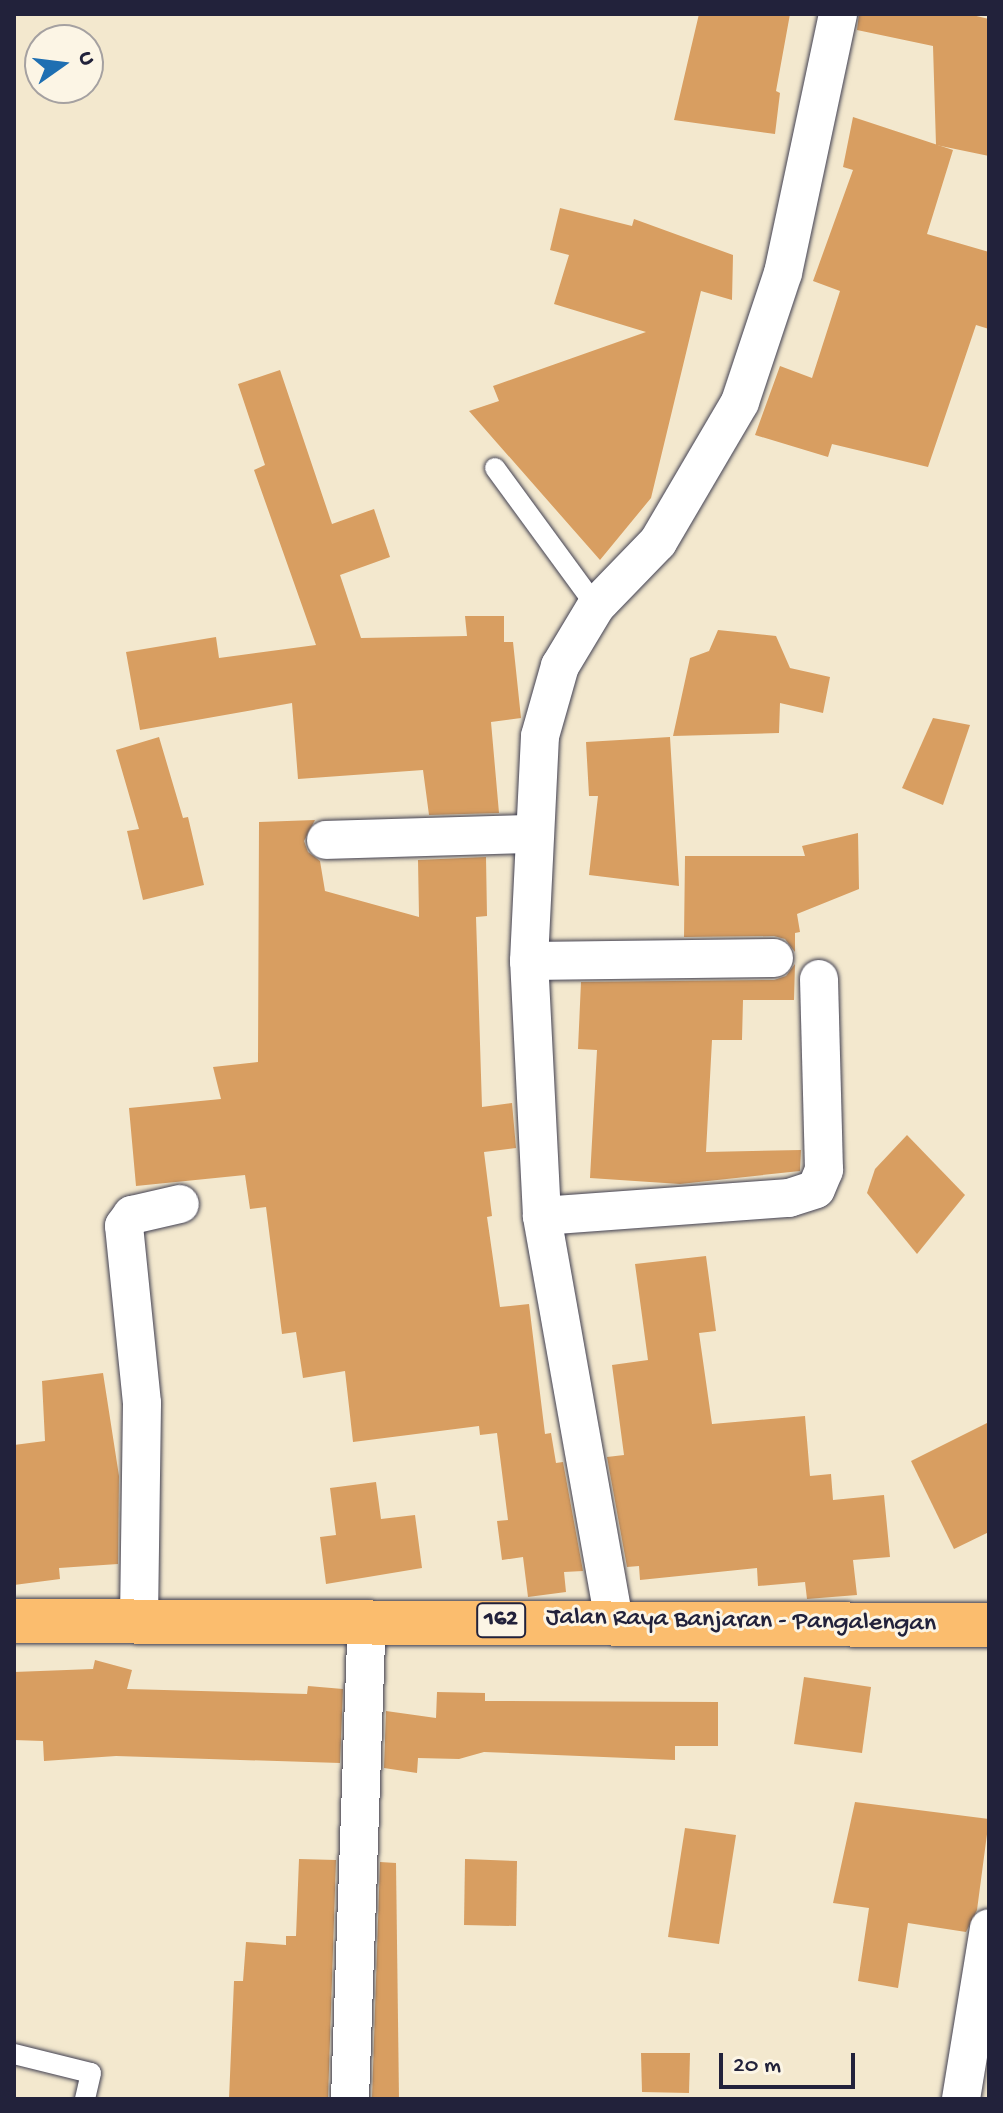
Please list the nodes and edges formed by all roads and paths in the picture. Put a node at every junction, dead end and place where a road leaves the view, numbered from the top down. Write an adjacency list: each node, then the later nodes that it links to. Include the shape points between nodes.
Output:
1 (838, 14): 3 (street, via 783,273 740,402 658,542)
2 (495, 468): 3 (lane)
3 (596, 606): 4 (street, via 560,666 540,736)
4 (534, 834): 5 (street); 7 (street)
5 (326, 840)
6 (774, 958): 7 (street)
7 (529, 961): 10 (street)
8 (819, 979): 10 (street, via 824,1170 816,1189 789,1198)
9 (180, 1204): 11 (street, via 132,1215 124,1226 122,1248 139,1338 142,1403)
10 (542, 1216): 14 (street)
11 (139, 1619): 12 (main road, Jalan Raya Banjaran - Pangalengan / 162); 13 (main road, Jalan Raya Banjaran - Pangalengan / 162)
12 (367, 1620): 14 (main road, Jalan Raya Banjaran - Pangalengan / 162); 19 (street)
13 (14, 1621)
14 (614, 1621): 15 (main road, Jalan Raya Banjaran - Pangalengan / 162)
15 (989, 1625)
16 (989, 1928): 20 (street)
17 (14, 2054): 18 (lane, via 91,2073)
18 (85, 2099)
19 (350, 2099)
20 (961, 2099)

